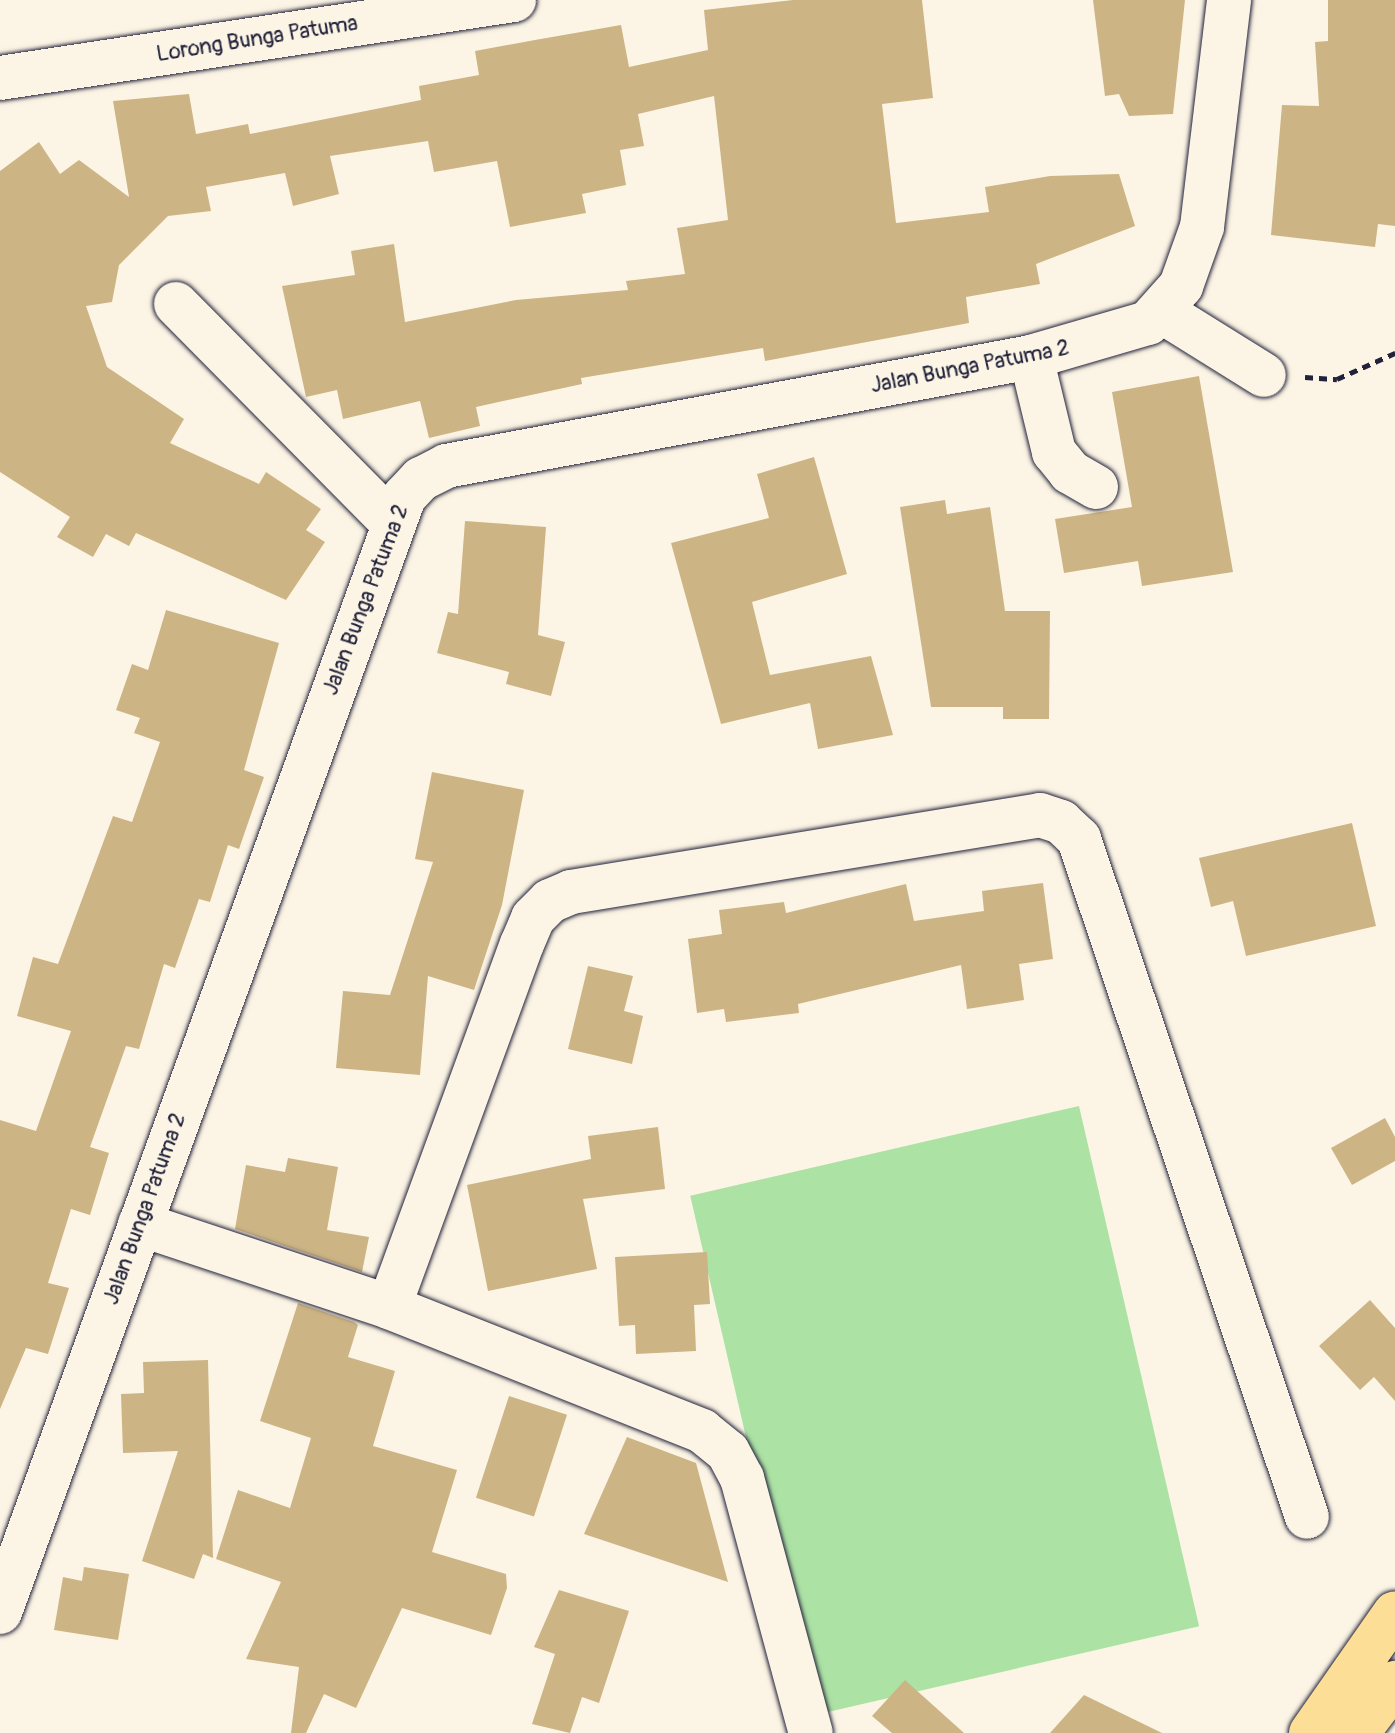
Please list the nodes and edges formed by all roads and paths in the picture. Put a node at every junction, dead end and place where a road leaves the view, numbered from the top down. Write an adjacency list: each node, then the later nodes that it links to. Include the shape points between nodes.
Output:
1 (514, 0): 3 (street, Lorong Bunga Patuma)
2 (1229, 0): 5 (street, Jalan Bunga Patuma 2, via 1202,227 1181,286)
3 (0, 78)
4 (176, 304): 10 (street)
5 (1161, 311): 7 (street, Jalan Bunga Patuma 2, via 1129,332); 8 (street)
6 (1395, 353): 8 (path, via 1337,379)
7 (1031, 357): 9 (street, via 1054,452 1070,472); 10 (street, Jalan Bunga Patuma 2, via 446,466 421,479)
8 (1264, 375)
9 (1096, 487)
10 (391, 521): 11 (street, Jalan Bunga Patuma 2)
11 (140, 1224): 12 (street); 14 (street, Jalan Bunga Patuma 2)
12 (389, 1307): 13 (street, via 522,944 533,918 550,901 586,889 1040,815 1061,822 1079,839); 17 (street, via 690,1425 728,1452 742,1478)
13 (1307, 1517)
14 (0, 1612)
15 (1395, 1613): 18 (highway)
16 (1395, 1683): 19 (highway)
17 (811, 1733)
18 (1311, 1733)
19 (1357, 1733)

